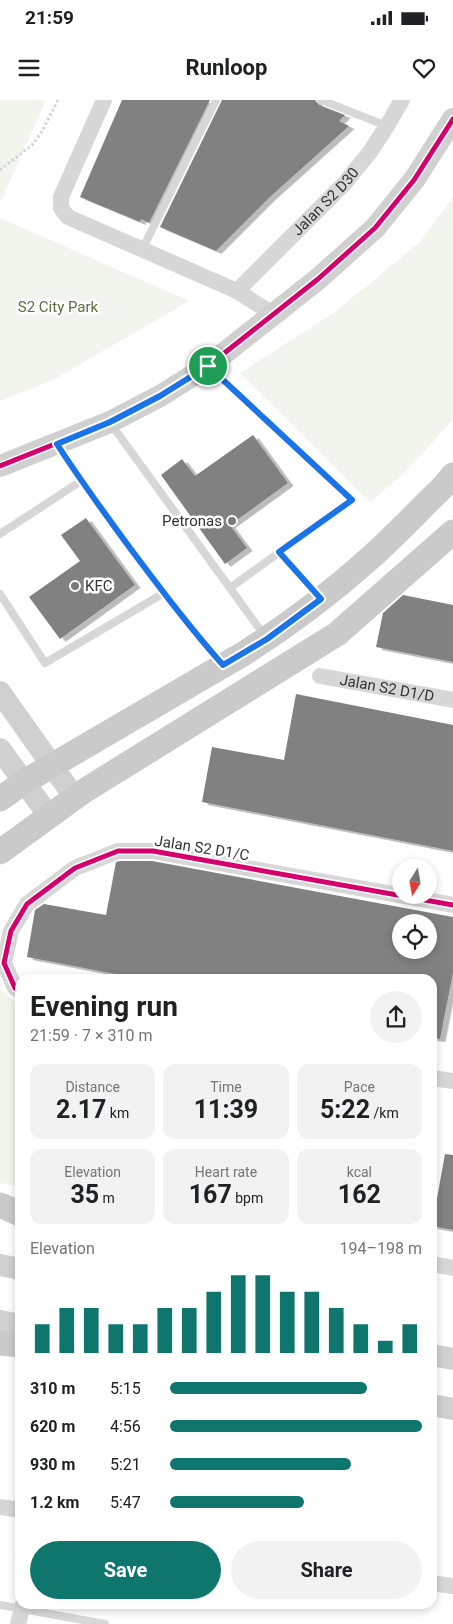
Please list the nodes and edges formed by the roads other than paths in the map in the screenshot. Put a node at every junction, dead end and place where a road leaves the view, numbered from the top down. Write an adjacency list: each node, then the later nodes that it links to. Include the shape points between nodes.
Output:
1 (104, 100): 7 (street, via 60,196 61,208 68,217)
2 (216, 100): 7 (lane)
3 (321, 100): 6 (lane)
4 (402, 100): 6 (street, Jalan S2 D30)
5 (453, 119): 9 (street, via 414,180 375,228)
6 (388, 126): 8 (street, Jalan S2 D30, via 344,184)
7 (142, 250): 8 (street)
8 (237, 291): 9 (street)
9 (274, 314): 10 (street)
10 (208, 366): 11 (street); 18 (lane, via 352,500)
11 (110, 422): 12 (street); 19 (lane)
12 (57, 444): 13 (street); 14 (lane)
13 (0, 466)
14 (81, 481): 17 (lane); 20 (lane)
15 (450, 484): 22 (main road, via 370,559)
16 (453, 532): 31 (main road, via 338,634)
17 (0, 534)
18 (279, 552): 19 (lane); 22 (lane)
19 (230, 588): 23 (lane)
20 (164, 593): 21 (lane, via 45,663); 24 (lane)
21 (0, 594)
22 (321, 599): 23 (main road)
23 (267, 639): 24 (main road)
24 (223, 665): 29 (main road)
25 (320, 676): 27 (street, Jalan S2 D1/D)
26 (0, 692): 29 (street)
27 (453, 700)
28 (0, 749): 30 (street)
29 (52, 766): 30 (main road); 31 (street)
30 (24, 782): 32 (main road); 33 (street)
31 (75, 798): 33 (main road)
32 (0, 799)
33 (49, 816): 34 (main road)
34 (0, 852)
35 (453, 905): 36 (street, Jalan S2 D1/C, via 154,851 118,851 75,868 27,904 11,931 4,963)
36 (15, 988)
37 (437, 1079): 38 (street)
38 (453, 1082)
39 (0, 1205): 40 (main road)
40 (15, 1212)
41 (0, 1265): 43 (street)
42 (437, 1265): 44 (street)
43 (15, 1268)
44 (453, 1268)
45 (0, 1321): 46 (street)
46 (15, 1324)
47 (0, 1343): 48 (main road)
48 (15, 1344)
49 (437, 1356): 50 (street)
50 (453, 1359)
51 (437, 1406): 52 (street)
52 (453, 1409)
53 (0, 1507): 54 (street)
54 (15, 1509)
55 (437, 1584): 56 (street)
56 (453, 1586)
57 (0, 1605): 58 (lane)
58 (21, 1612): 59 (lane)
59 (105, 1624)

